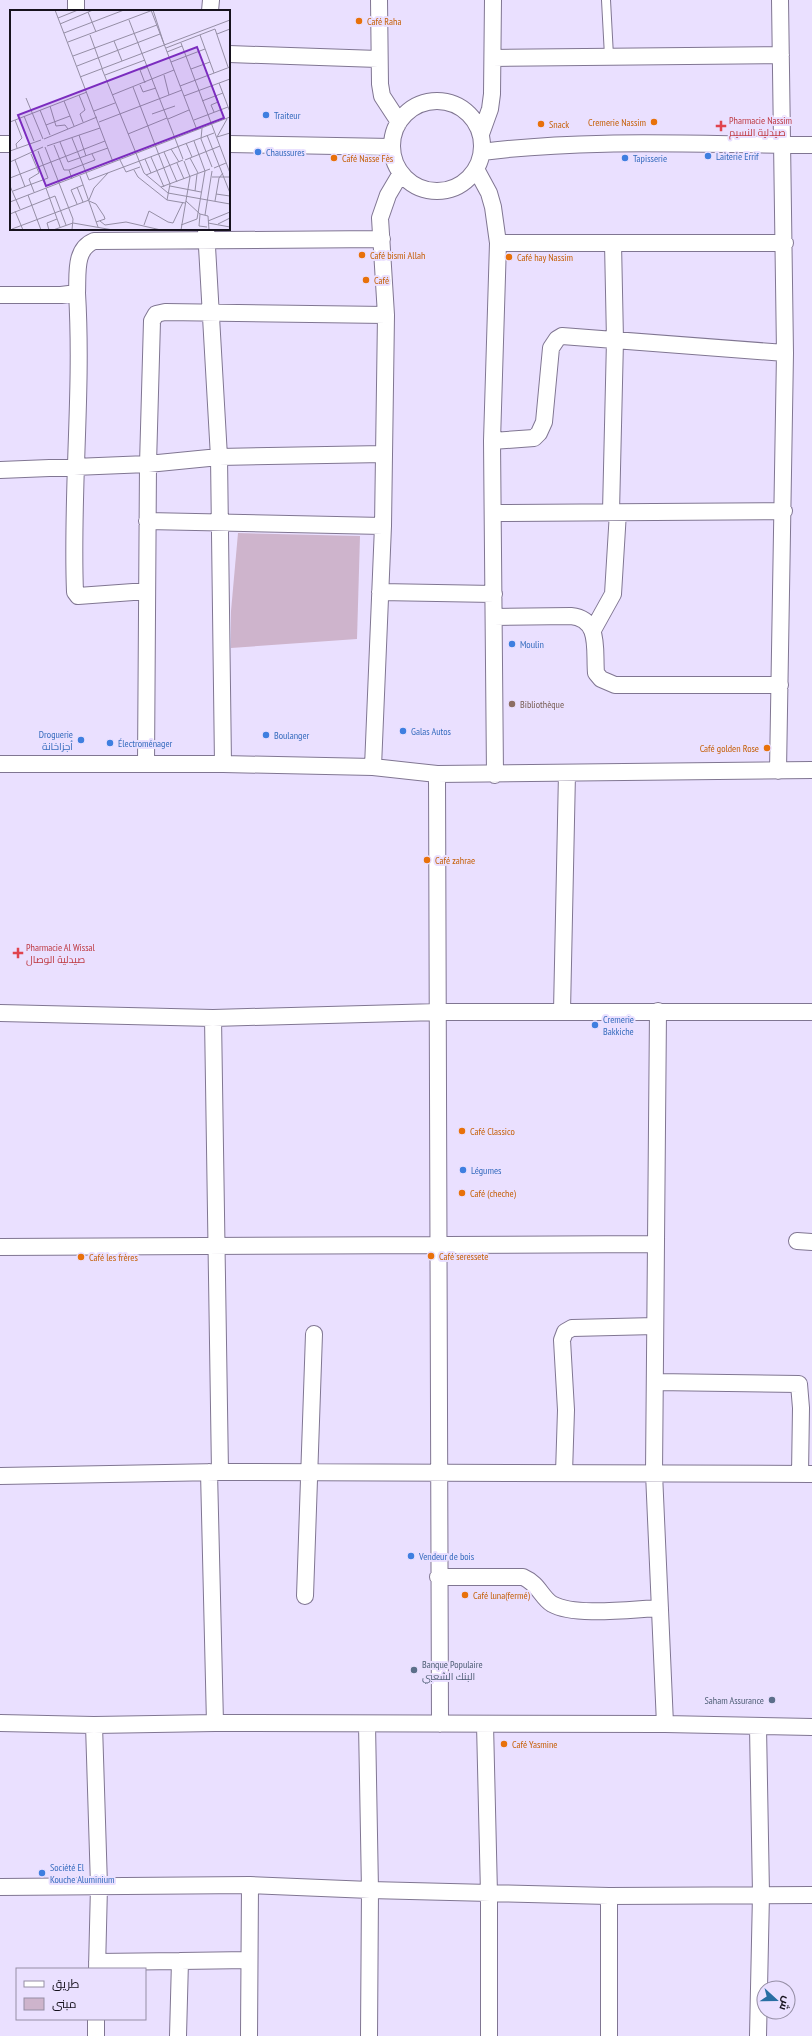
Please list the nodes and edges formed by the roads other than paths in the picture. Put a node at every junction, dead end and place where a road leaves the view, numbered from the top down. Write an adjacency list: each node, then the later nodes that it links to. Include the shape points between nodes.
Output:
1 (211, 0): 6 (street)
2 (379, 0): 11 (street)
3 (493, 0): 10 (street)
4 (606, 0): 9 (lane)
5 (780, 0): 8 (street)
6 (210, 10)
7 (230, 54): 11 (street)
8 (781, 54): 9 (street); 16 (street)
9 (609, 56): 10 (street)
10 (493, 58): 13 (street, via 490,108)
11 (378, 59): 12 (street, via 382,96)
12 (399, 122): 13 (street, via 410,109 426,102 444,101 460,106 474,118); 17 (street)
13 (481, 134): 18 (street)
14 (230, 144): 17 (street)
15 (812, 144): 16 (street)
16 (783, 145): 18 (street, via 563,144); 23 (street)
17 (391, 147): 20 (street)
18 (482, 152): 19 (street)
19 (476, 168): 20 (street, via 464,182 449,189 437,190 415,185); 24 (street, via 489,193)
20 (401, 173): 22 (street, via 383,206 380,218)
21 (206, 234): 22 (street); 26 (street, via 94,240 86,244 80,256); 28 (street)
22 (382, 239): 29 (street)
23 (784, 242): 25 (street); 31 (street)
24 (498, 243): 25 (street); 32 (street)
25 (612, 243): 30 (street)
26 (77, 293): 27 (street); 36 (street, via 79,329)
27 (0, 295)
28 (211, 313): 29 (street); 34 (street); 35 (street, via 159,312 152,321)
29 (386, 315): 33 (street)
30 (615, 340): 31 (street); 32 (street, via 562,336 557,339 551,348 542,429 534,438); 40 (street)
31 (785, 353): 38 (street)
32 (492, 442): 39 (street)
33 (384, 454): 34 (street); 43 (street)
34 (219, 458): 35 (street); 42 (street)
35 (148, 464): 36 (street); 41 (street)
36 (75, 467): 37 (street); 44 (street, via 76,595)
37 (0, 470)
38 (784, 511): 40 (street); 49 (street)
39 (493, 512): 40 (street); 46 (street)
40 (615, 512): 48 (street, via 613,594)
41 (147, 521): 42 (street); 44 (street)
42 (221, 524): 43 (street); 52 (street)
43 (383, 526): 45 (street)
44 (147, 591): 51 (street)
45 (380, 592): 46 (street); 53 (street)
46 (494, 594): 47 (street)
47 (494, 618): 48 (street, via 580,617 587,621); 58 (street)
48 (593, 630): 49 (street, via 596,673 601,679 614,685)
49 (780, 685): 55 (street)
50 (0, 764): 51 (street)
51 (146, 764): 52 (street)
52 (223, 764): 53 (street)
53 (373, 768): 57 (street)
54 (812, 770): 55 (street)
55 (778, 771): 56 (street)
56 (567, 773): 58 (street); 59 (street)
57 (437, 774): 58 (street); 61 (street)
58 (495, 775)
59 (562, 1011): 60 (street); 61 (street)
60 (658, 1011): 62 (street); 65 (street)
61 (439, 1012): 64 (street); 67 (street)
62 (812, 1012)
63 (0, 1013): 64 (street)
64 (214, 1018): 66 (street)
65 (655, 1244): 67 (street); 69 (street)
66 (216, 1245): 67 (street); 68 (street); 72 (street)
67 (439, 1246): 74 (street)
68 (0, 1247)
69 (655, 1326): 71 (street); 75 (street, via 572,1328 565,1332 562,1340 566,1410)
70 (314, 1334): 73 (street)
71 (654, 1382): 76 (street); 77 (street, via 799,1384)
72 (214, 1472): 73 (street); 78 (street); 82 (street)
73 (310, 1472): 74 (street); 80 (street)
74 (437, 1472): 75 (street); 79 (street)
75 (564, 1473): 76 (street)
76 (654, 1474): 77 (street); 81 (street)
77 (806, 1474)
78 (0, 1476)
79 (438, 1577): 81 (street, via 523,1577 533,1582 551,1603 564,1609 602,1611); 85 (street)
80 (305, 1596)
81 (660, 1608): 87 (street)
82 (215, 1723): 84 (street); 88 (street)
83 (0, 1724): 88 (street)
84 (367, 1724): 85 (street); 94 (street)
85 (440, 1724): 86 (street)
86 (485, 1724): 87 (street); 95 (street)
87 (665, 1724): 89 (street)
88 (94, 1725): 92 (street)
89 (758, 1727): 90 (street); 96 (street)
90 (812, 1727)
91 (250, 1885): 92 (street); 94 (street); 99 (street)
92 (99, 1886): 93 (street); 101 (street)
93 (0, 1887)
94 (370, 1890): 95 (street); 106 (street)
95 (489, 1894): 98 (street); 107 (street)
96 (761, 1894): 97 (street); 98 (street); 109 (street)
97 (812, 1895)
98 (609, 1896): 108 (street)
99 (249, 1960): 100 (street); 105 (street)
100 (180, 1961): 101 (street); 104 (street)
101 (96, 1966)
102 (96, 2020): 103 (street)
103 (96, 2036)
104 (178, 2036)
105 (249, 2036)
106 (369, 2036)
107 (489, 2036)
108 (609, 2036)
109 (758, 2036)

